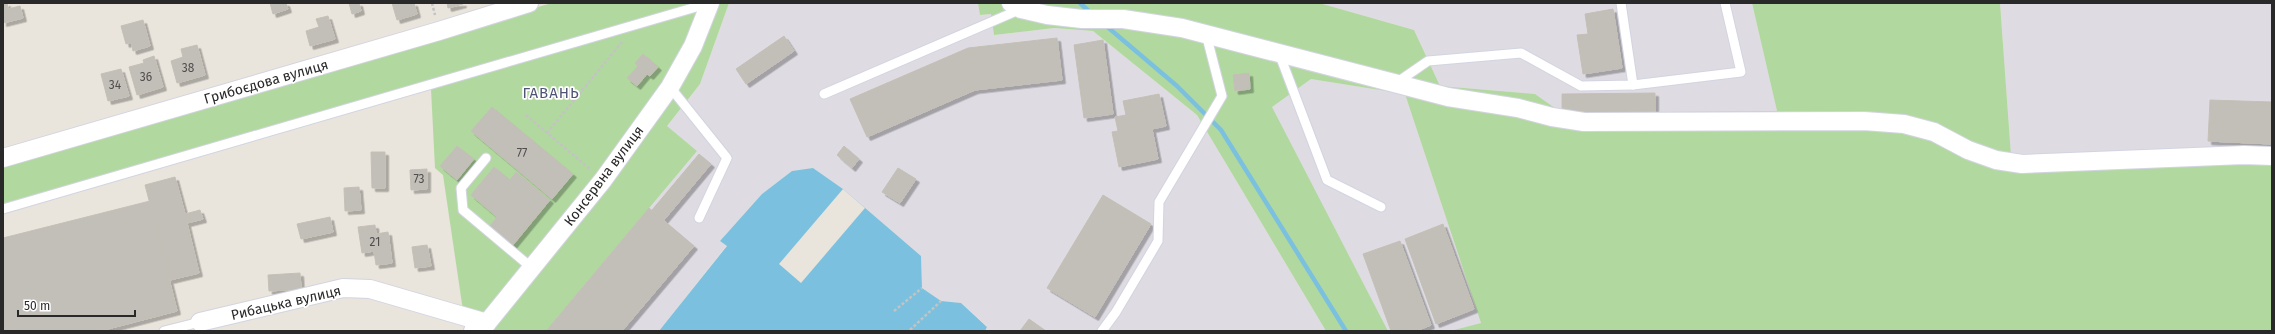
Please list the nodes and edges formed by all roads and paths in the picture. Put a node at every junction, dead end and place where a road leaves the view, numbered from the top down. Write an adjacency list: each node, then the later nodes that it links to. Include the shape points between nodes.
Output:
1 (529, 3): 16 (street, Грибоєдова вулиця)
2 (710, 3): 6 (lane); 11 (street, Консервна вулиця, via 693,46)
3 (1621, 3): 10 (lane)
4 (1725, 3): 10 (lane, via 1741,72)
5 (1016, 6): 7 (street, via 1047,15 1149,22); 12 (lane)
6 (636, 25): 14 (path); 20 (lane)
7 (1206, 34): 8 (street); 30 (lane, via 1222,96 1159,202 1158,241)
8 (1278, 53): 9 (street); 19 (lane, via 1326,180)
9 (1396, 83): 10 (lane, via 1428,61 1521,53 1581,86); 15 (street, via 1448,97 1584,122 1864,121 1904,124 1934,132 1968,150 1996,160 2022,164)
10 (1633, 85)
11 (670, 87): 18 (street, Консервна вулиця); 21 (lane, via 727,158)
12 (824, 94)
13 (526, 115): 14 (path)
14 (547, 133): 18 (path)
15 (2272, 156)
16 (3, 158)
17 (486, 158): 22 (lane, via 461,188 463,210)
18 (604, 180): 22 (street, Консервна вулиця)
19 (1380, 207)
20 (3, 208)
21 (699, 218)
22 (532, 268): 27 (street, Консервна вулиця)
23 (922, 288): 25 (path)
24 (941, 301): 28 (path)
25 (894, 310)
26 (200, 322): 27 (street, Рибацька вулиця, via 343,288 370,289); 29 (lane)
27 (480, 328)
28 (910, 330)
29 (164, 331)
30 (1102, 331)

